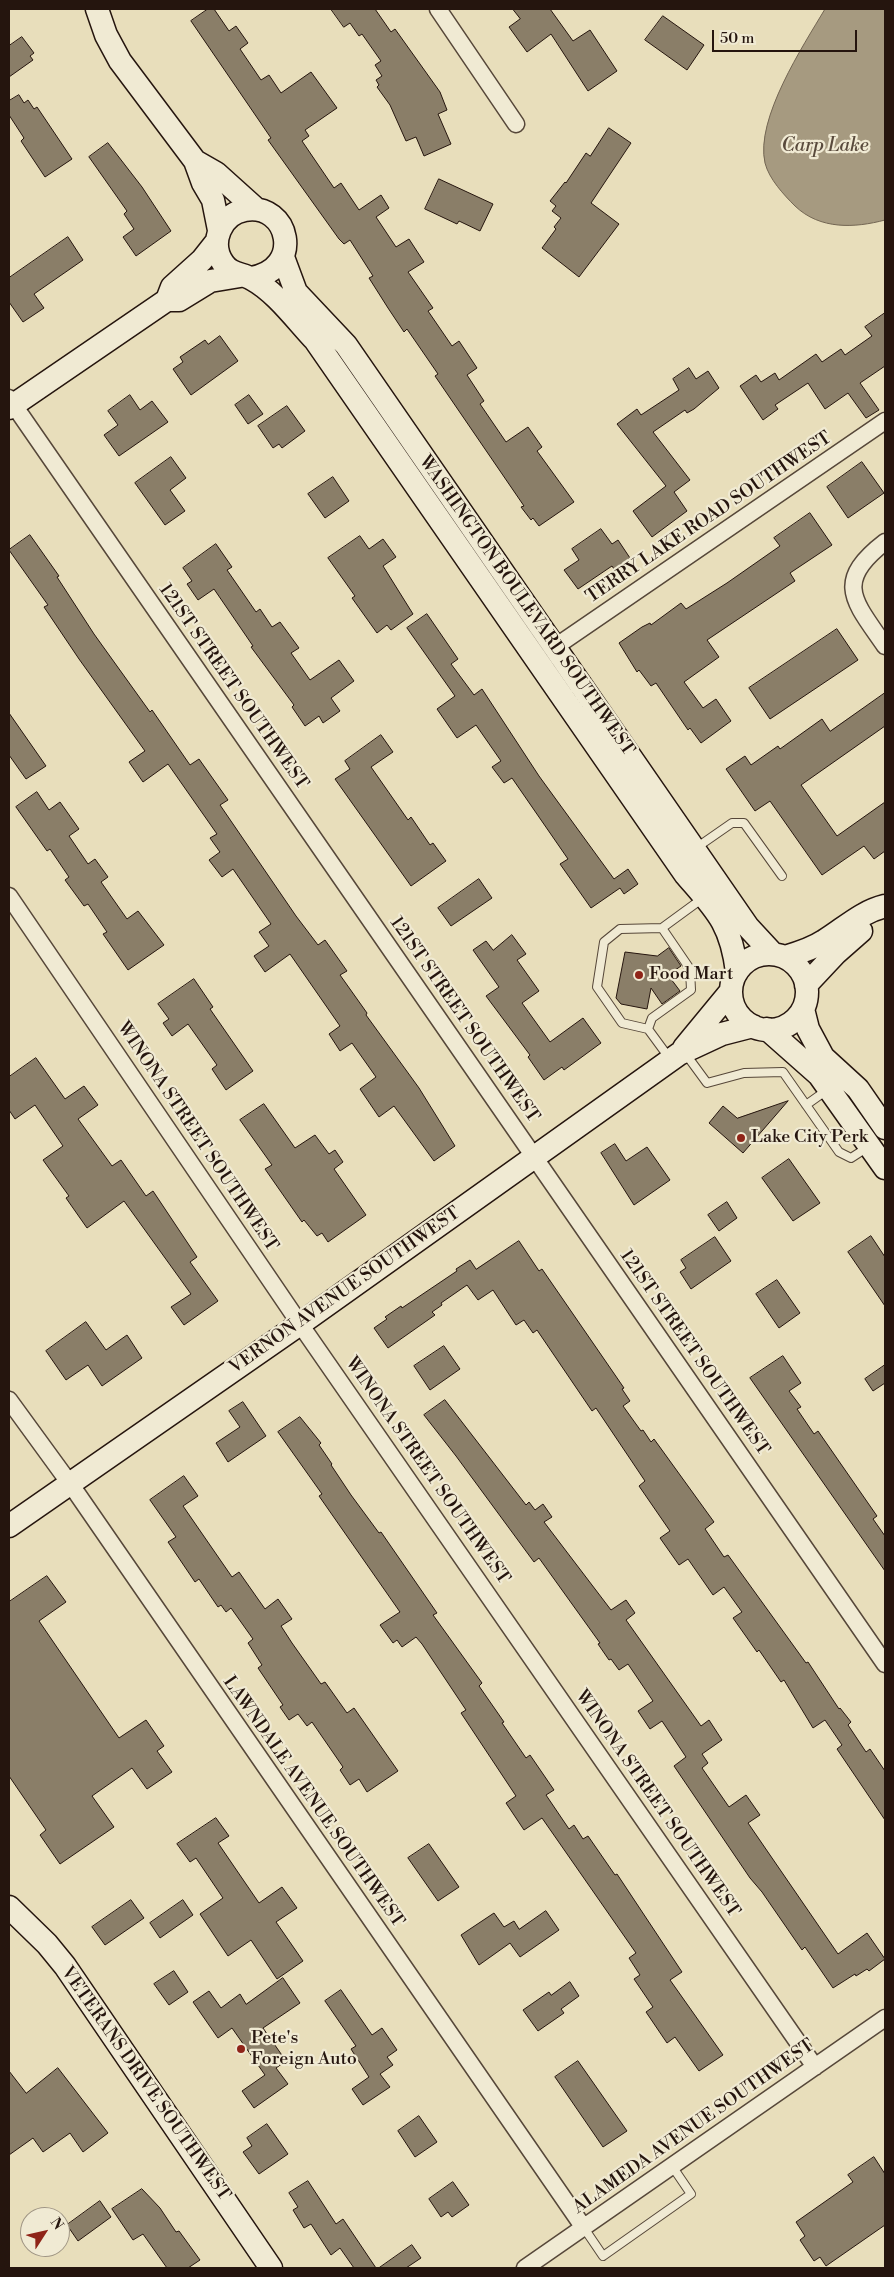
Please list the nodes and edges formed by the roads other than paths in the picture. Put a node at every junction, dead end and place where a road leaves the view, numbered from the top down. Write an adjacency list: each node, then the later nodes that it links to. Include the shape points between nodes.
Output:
1 (97, 9): 4 (main road, via 120,60)
2 (438, 9): 3 (street)
3 (516, 124)
4 (195, 161): 5 (main road, via 216,173); 6 (main road, via 213,200)
5 (256, 209): 6 (main road, via 234,214 225,221); 7 (main road, via 276,219 282,229 286,240)
6 (218, 236): 8 (main road, via 222,263 230,271); 9 (main road, via 202,260 172,287)
7 (283, 257): 8 (main road, via 273,270 263,276); 14 (main road, WASHINGTON BOULEVARD SOUTHWEST, via 296,292 346,345)
8 (246, 277): 9 (main road, via 210,281 179,300); 18 (main road, WASHINGTON BOULEVARD SOUTHWEST, via 272,294 315,340 685,874)
9 (168, 300): 10 (main road)
10 (10, 404): 33 (street, 121ST STREET SOUTHWEST)
11 (885, 421): 14 (street, TERRY LAKE ROAD SOUTHWEST)
12 (885, 542): 13 (street, via 856,570 853,588 860,609)
13 (885, 646)
14 (555, 648): 15 (main road, WASHINGTON BOULEVARD SOUTHWEST)
15 (694, 849): 16 (lane, via 732,823 744,823); 22 (main road, WASHINGTON BOULEVARD SOUTHWEST, via 748,927)
16 (782, 876)
17 (9, 896): 35 (street, WINONA STREET SOUTHWEST)
18 (705, 897): 21 (lane); 23 (main road, WASHINGTON BOULEVARD SOUTHWEST, via 728,929 734,947)
19 (885, 906): 22 (main road, via 868,911 803,952)
20 (885, 910): 24 (main road, via 846,943)
21 (662, 928): 27 (lane, via 690,969 691,990 652,1018); 27 (lane, via 620,929 604,942 598,987 622,1023)
22 (779, 956): 23 (main road, via 761,955 750,959); 24 (main road, via 798,969)
23 (734, 982): 26 (main road, via 733,1004 739,1015); 28 (main road, VERNON AVENUE SOUTHWEST)
24 (806, 985): 25 (main road)
25 (803, 1008): 26 (main road, via 786,1026); 31 (main road, via 808,1029 823,1057 858,1089)
26 (760, 1028): 28 (main road, VERNON AVENUE SOUTHWEST, via 722,1034); 29 (main road, via 804,1059)
27 (648, 1029): 28 (lane)
28 (678, 1055): 30 (lane, via 707,1083 744,1073 783,1072); 33 (main road, VERNON AVENUE SOUTHWEST)
29 (830, 1088): 30 (lane); 32 (main road)
30 (806, 1105): 32 (lane, via 839,1152 851,1158)
31 (885, 1128)
32 (870, 1146): 34 (main road)
33 (534, 1156): 35 (main road, VERNON AVENUE SOUTHWEST); 39 (street, 121ST STREET SOUTHWEST)
34 (885, 1168)
35 (300, 1324): 37 (main road, VERNON AVENUE SOUTHWEST); 42 (street, WINONA STREET SOUTHWEST)
36 (9, 1400): 37 (street, LAWNDALE AVENUE SOUTHWEST)
37 (70, 1484): 38 (main road, VERNON AVENUE SOUTHWEST); 44 (street, LAWNDALE AVENUE SOUTHWEST)
38 (9, 1526)
39 (885, 1664)
40 (9, 1907): 45 (main road, VETERANS DRIVE SOUTHWEST, via 65,1966)
41 (885, 2018): 42 (street, ALAMEDA AVENUE SOUTHWEST)
42 (815, 2067): 43 (street, ALAMEDA AVENUE SOUTHWEST)
43 (672, 2166): 44 (street, ALAMEDA AVENUE SOUTHWEST); 44 (lane, via 691,2194 649,2225 603,2256)
44 (584, 2228): 46 (street, ALAMEDA AVENUE SOUTHWEST)
45 (271, 2268)
46 (525, 2268)

